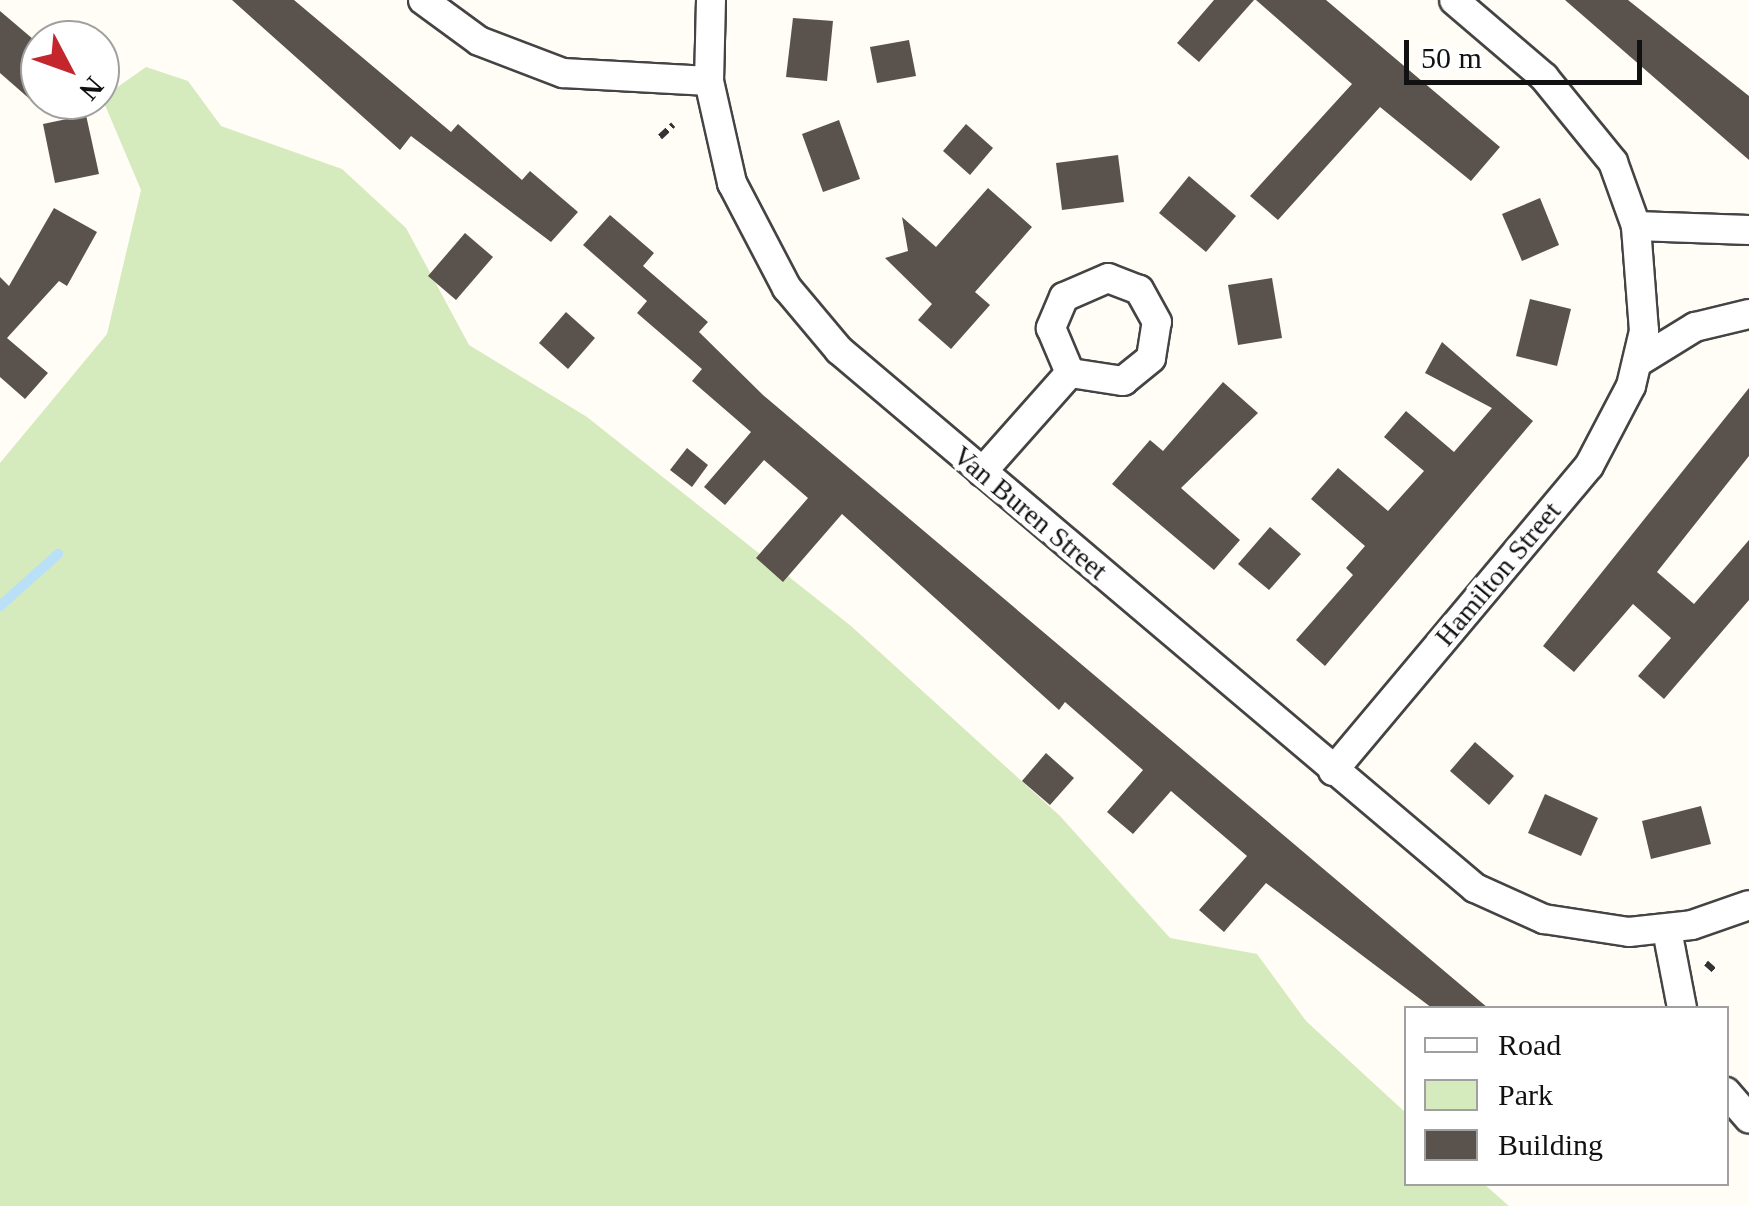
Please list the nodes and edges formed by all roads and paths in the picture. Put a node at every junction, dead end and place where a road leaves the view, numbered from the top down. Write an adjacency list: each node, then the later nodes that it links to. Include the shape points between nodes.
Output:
1 (423, 0): 4 (street, via 479,40 563,74)
2 (710, 0): 4 (street, Van Buren Street)
3 (1454, 0): 7 (street, Hamilton Street, via 1583,117 1613,162)
4 (710, 82): 12 (street, Van Buren Street, via 732,183 787,288 839,350)
5 (672, 126): 6 (path)
6 (660, 137)
7 (1636, 226): 8 (street); 10 (street, Hamilton Street, via 1644,278)
8 (1749, 230)
9 (1749, 314): 10 (street, via 1695,327)
10 (1638, 362): 13 (street, Hamilton Street, via 1589,466)
11 (1070, 373): 12 (street)
12 (982, 472): 13 (street, Van Buren Street)
13 (1332, 771): 15 (street, Van Buren Street, via 1504,904 1586,929)
14 (1749, 905): 15 (street, Van Buren Street)
15 (1666, 930): 18 (street)
16 (1706, 964): 17 (path)
17 (1717, 973)
18 (1682, 1006)
19 (1729, 1095): 20 (street)
20 (1749, 1118)

